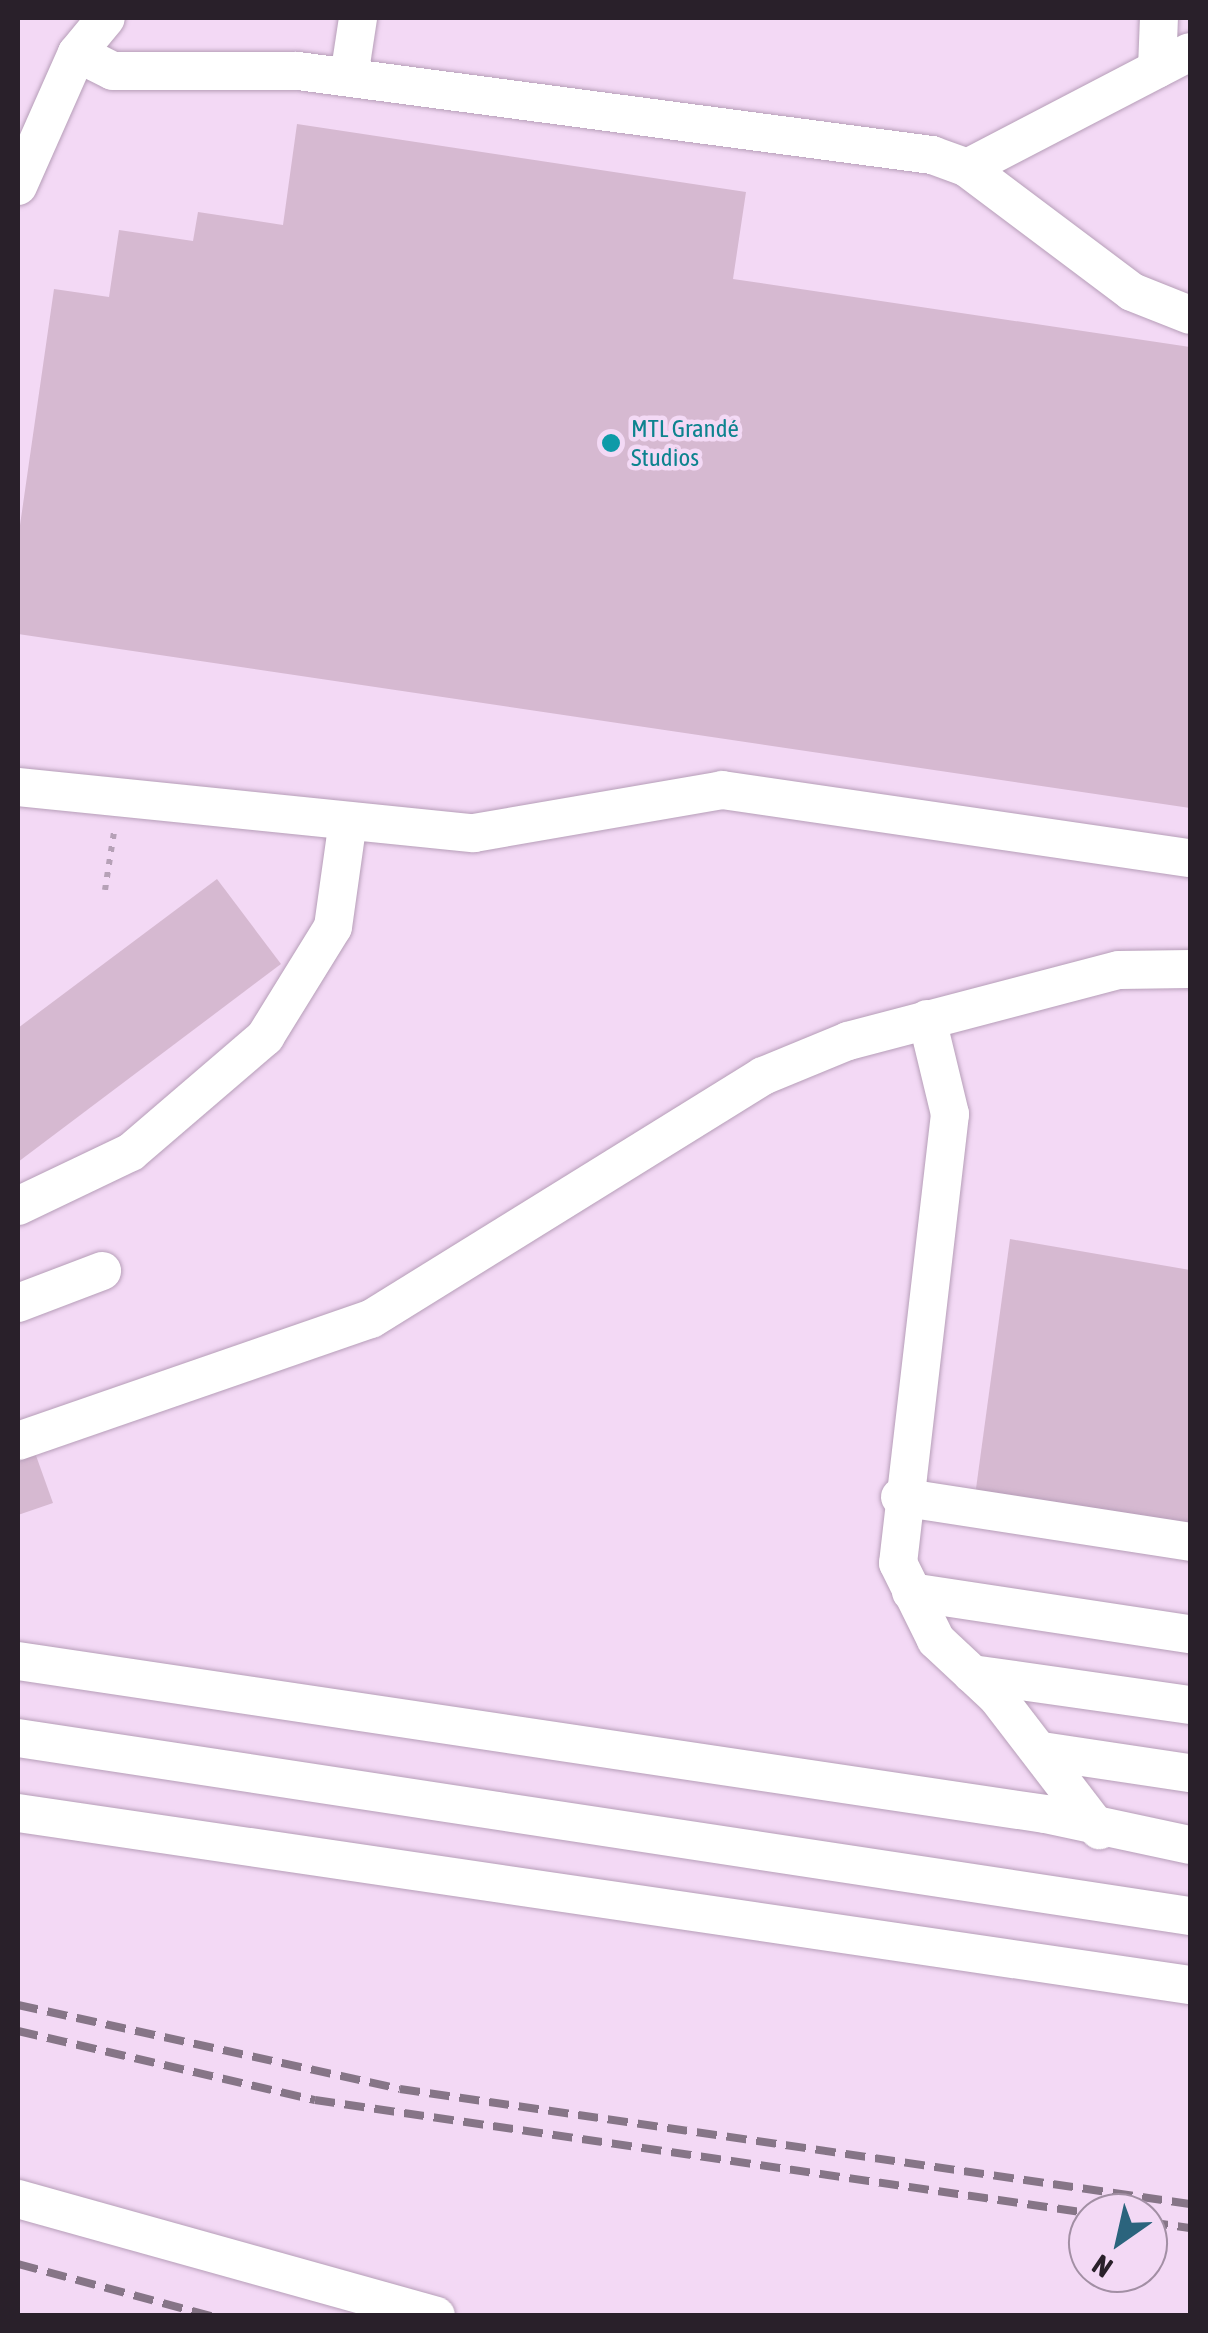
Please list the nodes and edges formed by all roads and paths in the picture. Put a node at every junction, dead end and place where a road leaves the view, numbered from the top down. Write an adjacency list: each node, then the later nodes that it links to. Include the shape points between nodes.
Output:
1 (106, 18): 5 (lane)
2 (358, 18): 7 (lane)
3 (1159, 18): 6 (lane)
4 (1190, 52): 6 (lane)
5 (78, 53): 7 (lane, via 135,73); 9 (lane)
6 (1156, 69): 8 (lane)
7 (349, 78): 8 (lane, via 828,138)
8 (967, 168): 10 (lane, via 1132,292)
9 (18, 186)
10 (1190, 316)
11 (18, 787): 12 (lane)
12 (119, 799): 13 (lane); 15 (path)
13 (347, 827): 14 (lane, via 543,826 722,790); 18 (lane, via 333,927 265,1037 147,1141)
14 (1190, 858)
15 (105, 890)
16 (1190, 968): 17 (lane, via 1118,970)
17 (927, 1019): 21 (lane, via 763,1076 370,1319); 22 (lane, via 950,1114)
18 (18, 1206)
19 (102, 1271): 20 (lane)
20 (18, 1303)
21 (18, 1441)
22 (900, 1497): 23 (lane); 24 (lane, via 896,1547)
23 (1190, 1542)
24 (911, 1592): 25 (lane); 27 (lane, via 936,1640)
25 (1190, 1634)
26 (19, 1667): 33 (lane, via 1045,1814)
27 (972, 1674): 28 (lane); 30 (lane)
28 (1190, 1705)
29 (18, 1738): 35 (lane)
30 (1042, 1751): 31 (lane); 33 (lane)
31 (1190, 1773)
32 (18, 1813): 36 (lane)
33 (1099, 1830): 34 (lane)
34 (1190, 1846)
35 (1190, 1916)
36 (1190, 1986)
37 (18, 2200): 38 (lane)
38 (436, 2316)

